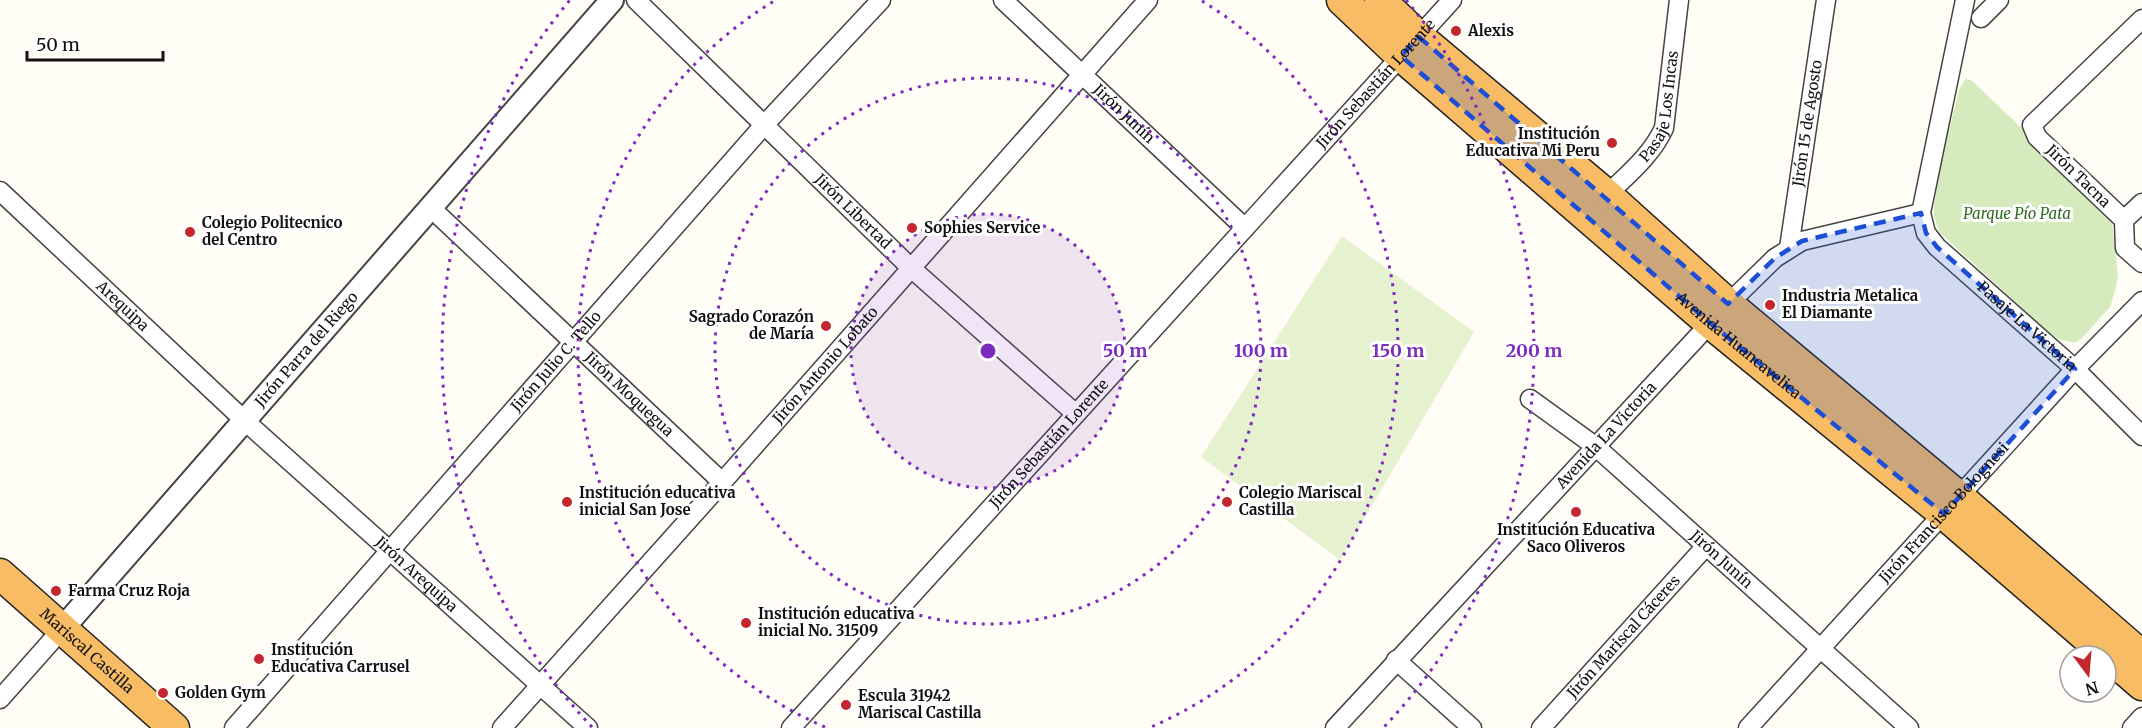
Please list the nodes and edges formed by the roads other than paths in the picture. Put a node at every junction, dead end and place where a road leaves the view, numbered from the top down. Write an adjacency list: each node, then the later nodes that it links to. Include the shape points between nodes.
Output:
1 (612, 0): 21 (street, Jirón Parra del Riego)
2 (636, 0): 17 (street, Jirón Libertad)
3 (881, 0): 17 (street, Jirón Julio C. Tello)
4 (1003, 0): 16 (street, Jirón Junín)
5 (1148, 0): 16 (street, Jirón Antonio Lobato)
6 (1341, 0): 15 (highway, Avenida Huancavelica)
7 (1380, 0): 15 (highway, Avenida Huancavelica)
8 (1452, 0): 15 (street, Jirón Sebastián Lorente)
9 (1679, 0): 19 (street, Pasaje Los Incas, via 1664,128 1647,155)
10 (1826, 0): 25 (street, Jirón 15 de Agosto)
11 (1965, 0): 22 (street)
12 (1999, 0): 13 (street)
13 (1981, 18)
14 (2142, 19): 23 (street, Jirón Tacna, via 2032,125 2037,137)
15 (1410, 46): 19 (highway, Avenida Huancavelica); 24 (street, Jirón Sebastián Lorente); 29 (highway, Avenida Huancavelica)
16 (1082, 75): 24 (street, Jirón Junín); 27 (street, Jirón Antonio Lobato)
17 (764, 125): 27 (street, Jirón Libertad); 30 (street, Jirón Julio C. Tello)
18 (0, 191): 34 (street, Arequipa)
19 (1607, 195): 29 (highway, Avenida Huancavelica)
20 (2142, 203): 23 (street)
21 (432, 208): 30 (street, Jirón Moquegua); 34 (street, Jirón Parra del Riego)
22 (1921, 213): 25 (street, Avenida La Victoria, via 1802,241); 31 (street, Pasaje La Victoria, via 1926,233 1937,247)
23 (2124, 220): 26 (street, via 2125,248)
24 (1245, 228): 33 (street, Jirón Sebastián Lorente)
25 (1789, 248): 29 (street, Avenida La Victoria)
26 (2142, 263)
27 (911, 268): 33 (street, Jirón Libertad); 37 (street, Jirón Antonio Lobato)
28 (2142, 301): 31 (street, Jirón Francisco Bolognesi)
29 (1719, 313): 36 (street, Avenida La Victoria); 38 (highway, Avenida Huancavelica)
30 (574, 342): 37 (street, Jirón Moquegua); 40 (street, Jirón Julio C. Tello)
31 (2075, 369): 35 (street, Pasaje La Victoria); 38 (street, Jirón Francisco Bolognesi)
32 (1530, 399): 36 (street, Jirón Junín)
33 (1076, 414): 54 (street, Jirón Sebastián Lorente)
34 (245, 421): 40 (street, Jirón Arequipa); 42 (street, Jirón Parra del Riego)
35 (2142, 436)
36 (1595, 446): 39 (street, Jirón Junín); 45 (street, Avenida La Victoria)
37 (723, 482): 47 (street, Jirón Antonio Lobato)
38 (1951, 505): 43 (street, Jirón Francisco Bolognesi); 44 (highway, Avenida Huancavelica); 46 (highway, Avenida Huancavelica)
39 (1706, 546): 43 (street, Jirón Junín); 57 (street, Jirón Mariscal Cáceres)
40 (390, 551): 47 (street, Jirón Arequipa); 51 (street, Jirón Julio C. Tello)
41 (0, 574): 42 (highway, Mariscal Castilla)
42 (63, 628): 48 (street, Jirón Parra del Riego); 50 (highway, Mariscal Castilla)
43 (1820, 649): 58 (street, Jirón Francisco Bolognesi); 59 (street, Jirón Junín)
44 (2142, 656)
45 (1396, 660): 55 (street, Avenida La Victoria); 56 (street)
46 (2142, 685)
47 (540, 686): 52 (street, Jirón Antonio Lobato); 53 (street, Jirón Arequipa)
48 (0, 699)
49 (2142, 717): 60 (street)
50 (174, 728)
51 (234, 728)
52 (502, 728)
53 (588, 728)
54 (791, 728)
55 (1335, 728)
56 (1472, 728)
57 (1541, 728)
58 (1748, 728)
59 (1909, 728)
60 (2132, 728)

